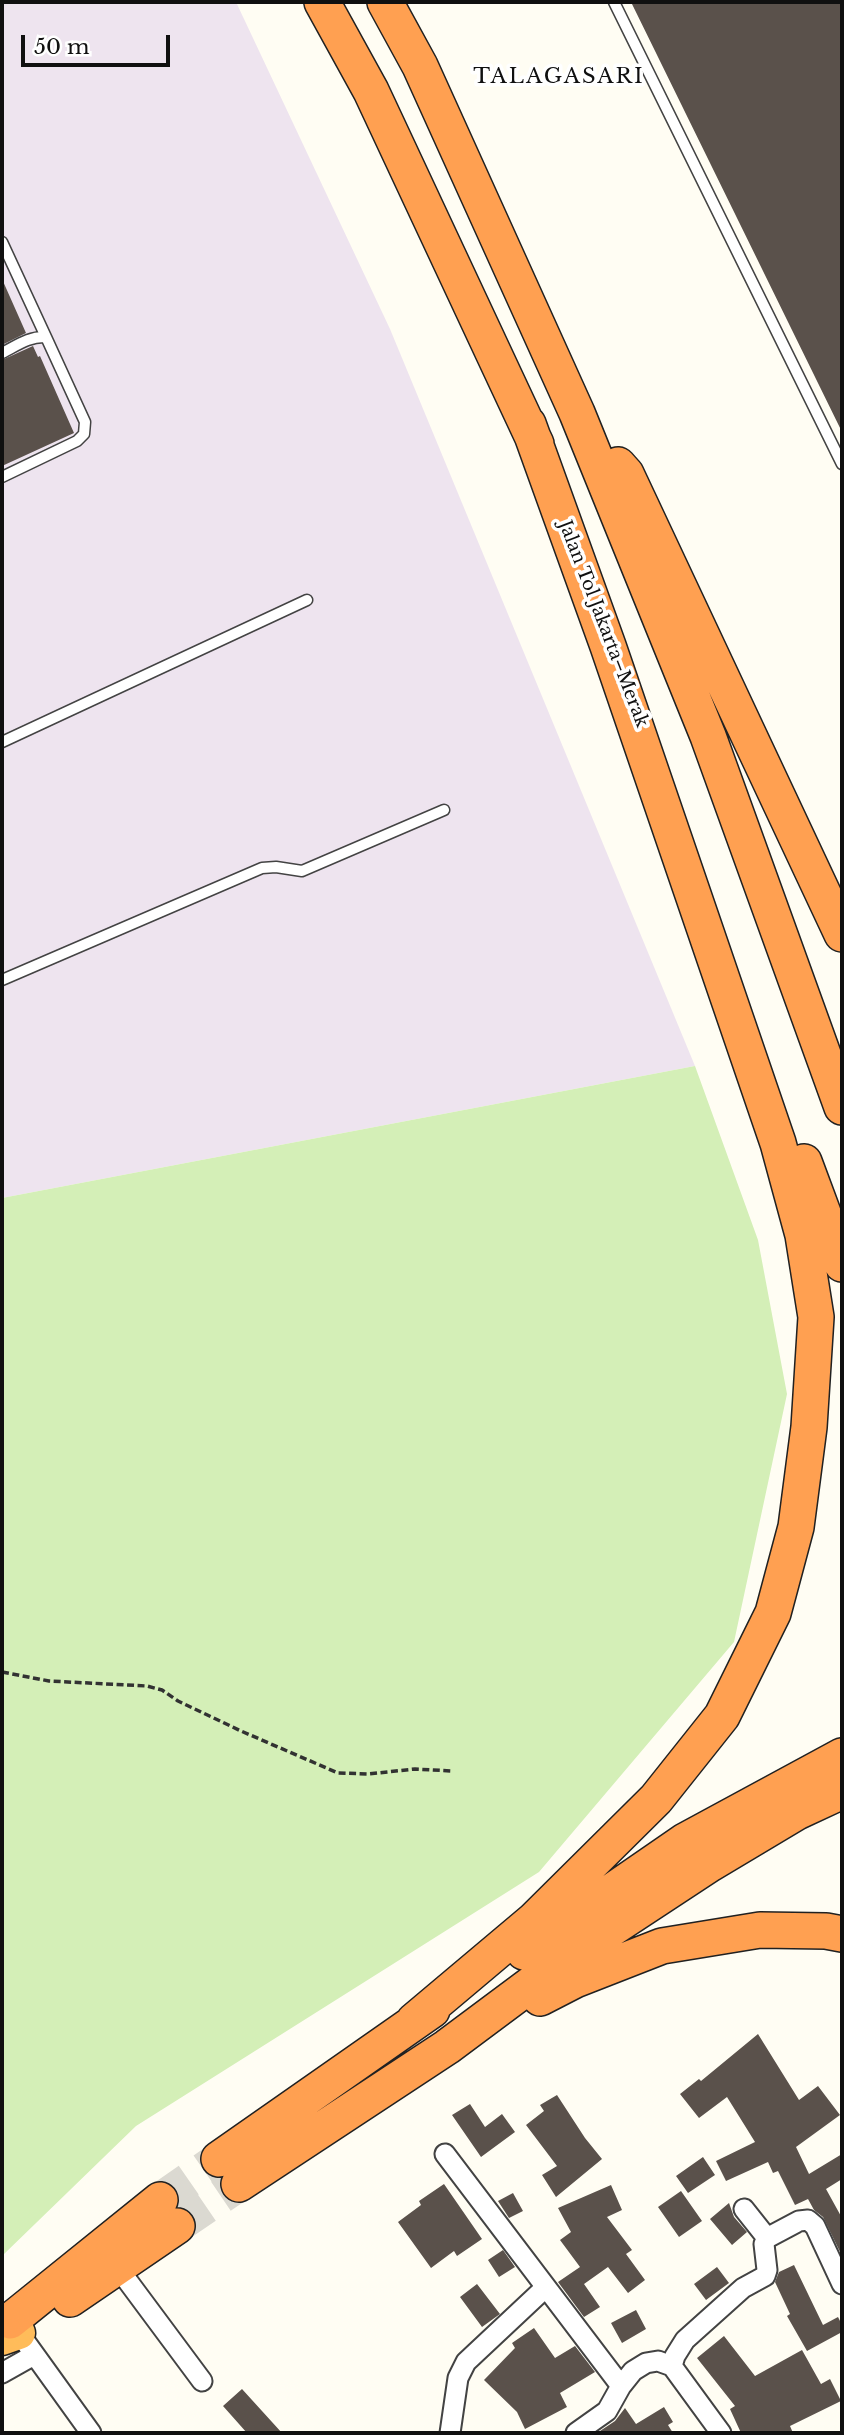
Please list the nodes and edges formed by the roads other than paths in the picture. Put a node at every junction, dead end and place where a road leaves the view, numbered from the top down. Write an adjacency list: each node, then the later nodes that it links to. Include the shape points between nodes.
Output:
1 (322, 2): 5 (highway, Jalan Tol Jakarta–Merak)
2 (385, 2): 4 (highway)
3 (614, 2): 11 (lane)
4 (420, 66): 5 (highway); 9 (highway)
5 (371, 91): 10 (highway, Jalan Tol Jakarta–Merak)
6 (2, 242): 7 (lane)
7 (46, 337): 8 (lane, via 26,340); 12 (lane, via 85,422 84,434)
8 (2, 353)
9 (577, 413): 16 (highway, via 626,474); 18 (highway, via 708,736)
10 (528, 424): 19 (highway, Jalan Tol Jakarta–Merak); 23 (highway, via 778,1143 803,1235 816,1317 809,1427 796,1527 772,1613 722,1716 656,1799 534,1920)
11 (842, 464)
12 (2, 477)
13 (307, 600): 14 (lane)
14 (2, 742)
15 (444, 810): 17 (lane, via 302,871 262,869)
16 (842, 934)
17 (2, 980)
18 (842, 1107)
19 (842, 1264)
20 (842, 1756): 23 (highway, via 685,1841)
21 (842, 1791): 24 (highway, via 710,1864 561,1962)
22 (842, 1934): 24 (highway, via 760,1930 662,1946 575,1980)
23 (414, 2021): 24 (highway, via 229,2172)
24 (447, 2047)
25 (445, 2154): 30 (street)
26 (744, 2209): 27 (street)
27 (767, 2238): 29 (street, via 808,2220); 32 (street, via 765,2276 743,2288 685,2340)
28 (118, 2268): 31 (highway); 31 (highway, via 168,2213); 34 (street)
29 (842, 2284)
30 (546, 2287): 35 (street); 37 (street, via 466,2362 458,2378)
31 (11, 2332): 33 (street); 36 (street)
32 (672, 2366): 35 (street, via 646,2363); 39 (street)
33 (2, 2373)
34 (202, 2381)
35 (621, 2386): 38 (street, via 607,2411)
36 (91, 2433)
37 (450, 2433)
38 (576, 2433)
39 (721, 2433)

